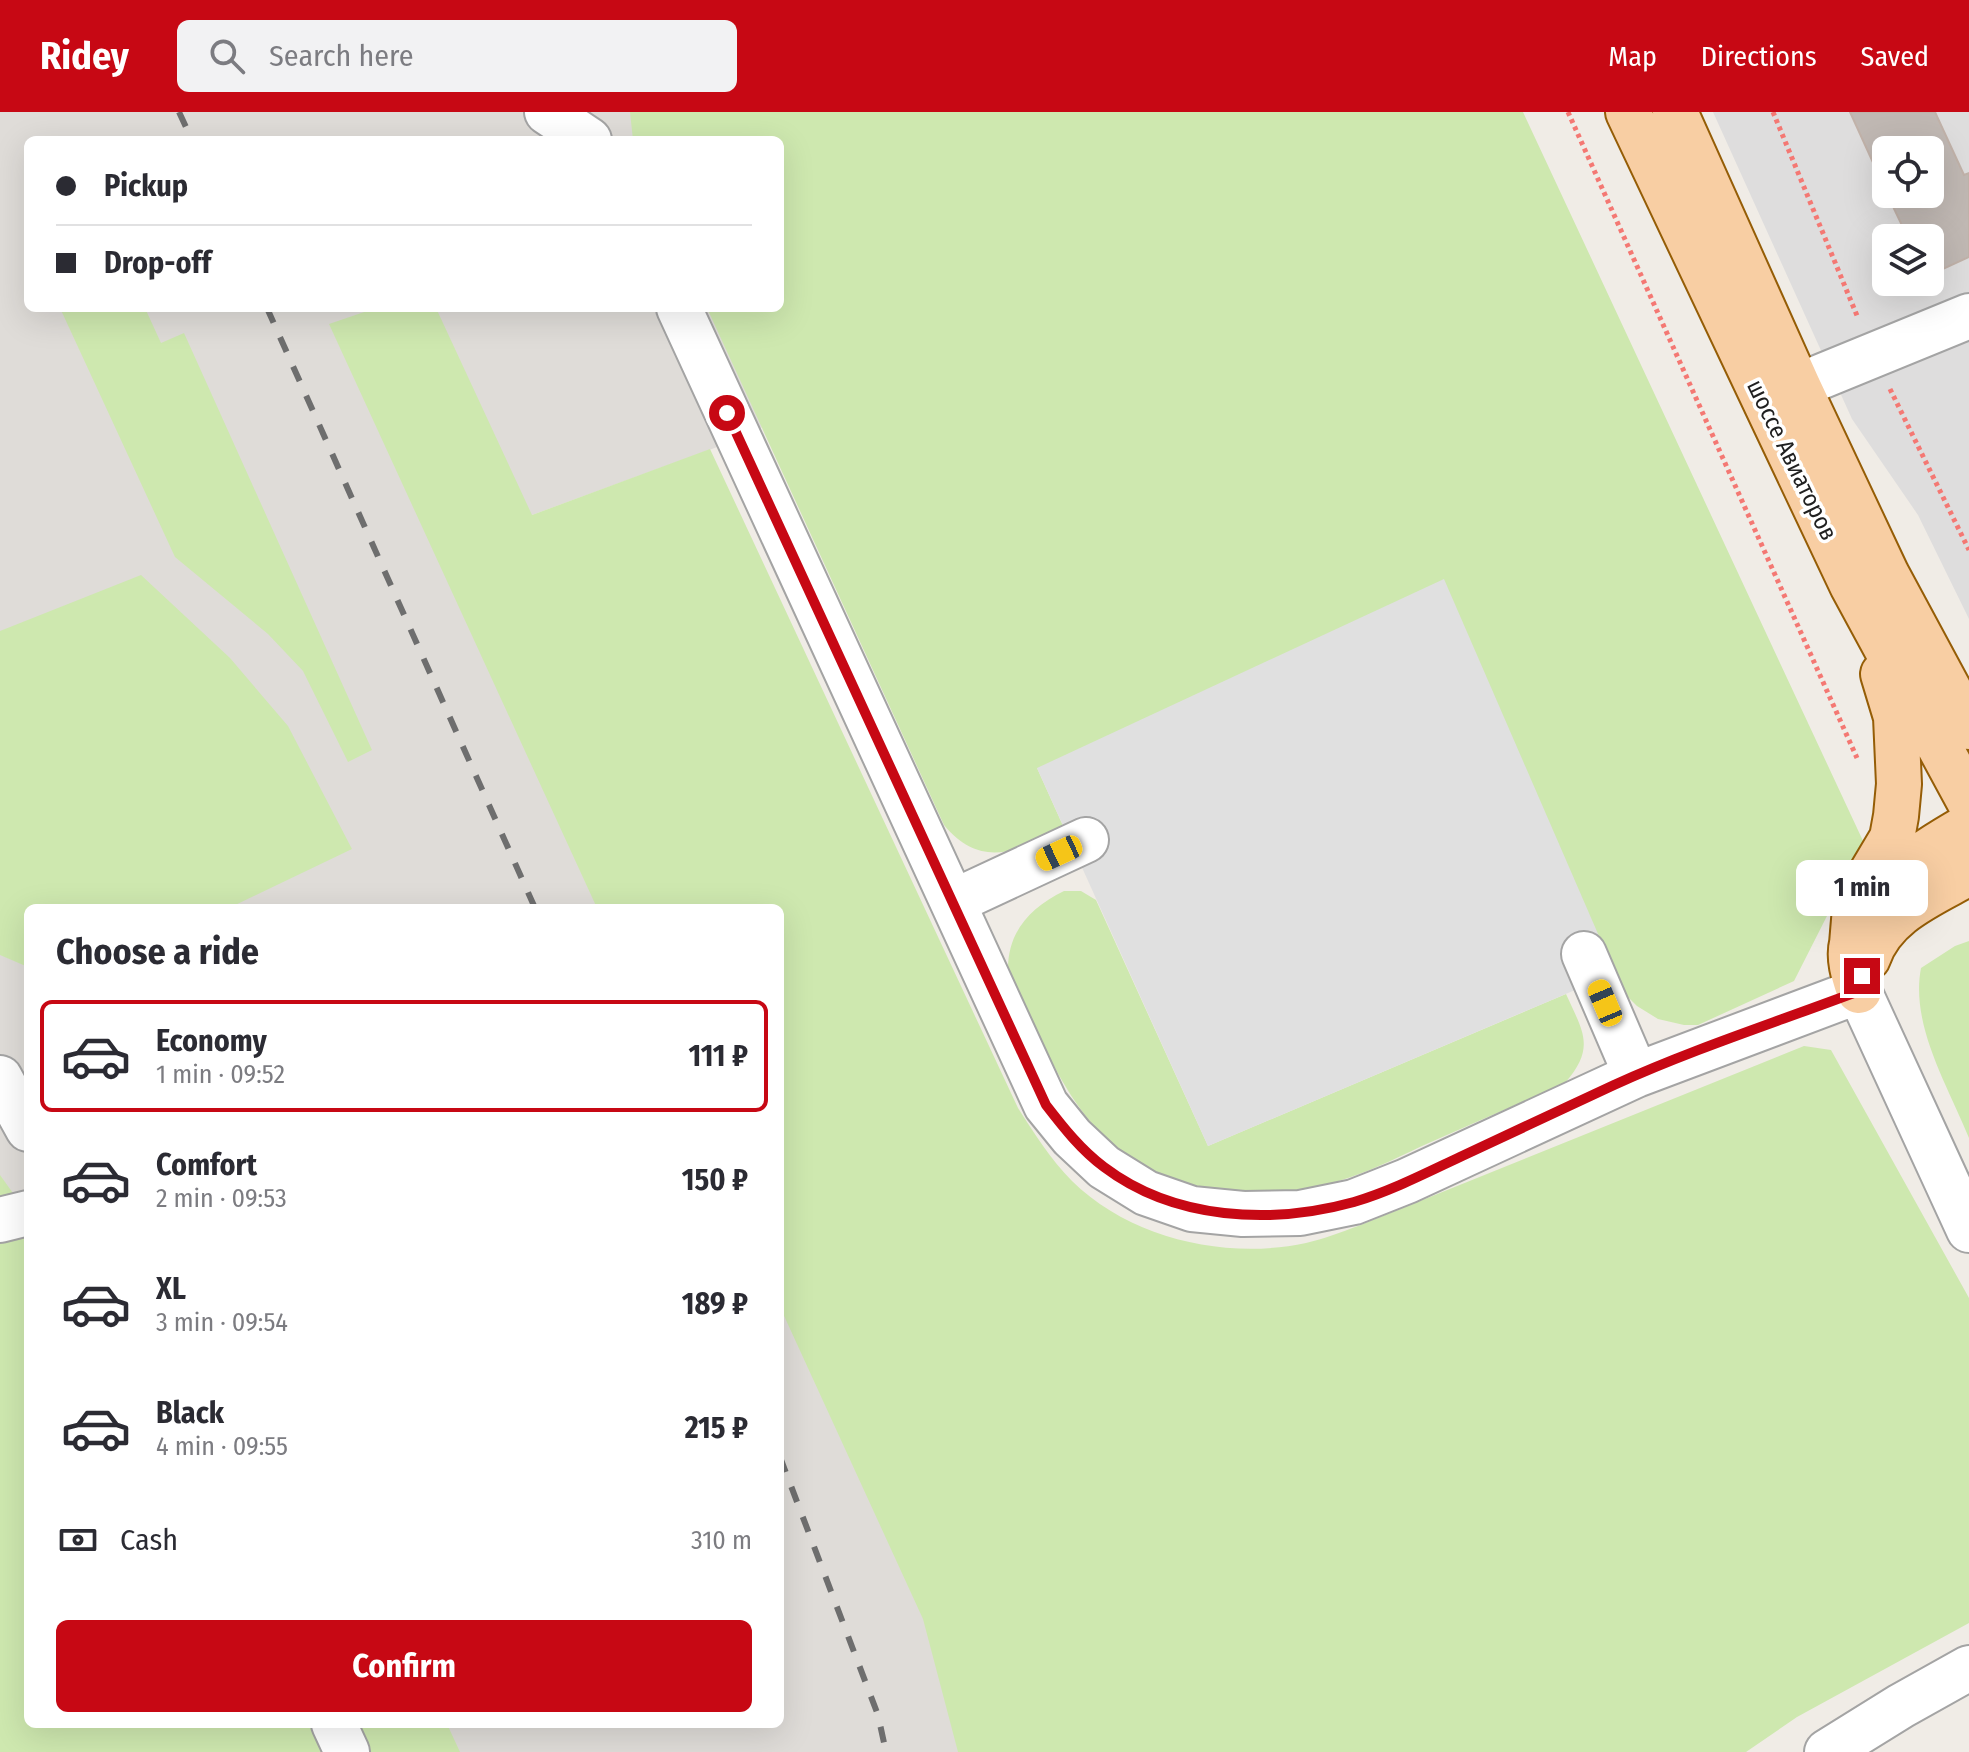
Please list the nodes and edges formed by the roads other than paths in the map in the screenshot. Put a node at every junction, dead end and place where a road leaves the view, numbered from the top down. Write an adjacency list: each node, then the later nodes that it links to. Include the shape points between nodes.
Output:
1 (547, 112): 5 (street)
2 (607, 112): 6 (street)
3 (1628, 112): 10 (main road, шоссе Авиаторов)
4 (1675, 112): 9 (main road, шоссе Авиаторов)
5 (583, 136)
6 (610, 136)
7 (681, 312): 19 (street)
8 (1969, 316): 9 (street)
9 (1798, 386): 10 (main road, шоссе Авиаторов)
10 (1869, 580): 11 (main road); 12 (main road, шоссе Авиаторов); 13 (main road, шоссе Авиаторов); 20 (main road, via 1896,717 1899,784 1892,838 1855,908)
11 (1969, 679)
12 (1969, 727)
13 (1969, 801)
14 (1969, 826): 20 (main road, via 1923,854 1881,890)
15 (1086, 840): 19 (street)
16 (1969, 873): 18 (main road)
17 (1969, 889): 18 (main road)
18 (1921, 900): 22 (main road, via 1891,920 1873,943)
19 (953, 902): 23 (street, via 1046,1105 1104,1167 1146,1193 1192,1209 1300,1213 1354,1202)
20 (1852, 944): 22 (main road)
21 (1584, 954): 23 (street)
22 (1859, 991): 23 (street); 28 (street)
23 (1636, 1075)
24 (0, 1078): 25 (street)
25 (24, 1122)
26 (24, 1214): 27 (street)
27 (0, 1220)
28 (1969, 1230)
29 (1969, 1668): 32 (street)
30 (336, 1728): 31 (street)
31 (347, 1752)
32 (1827, 1752)

